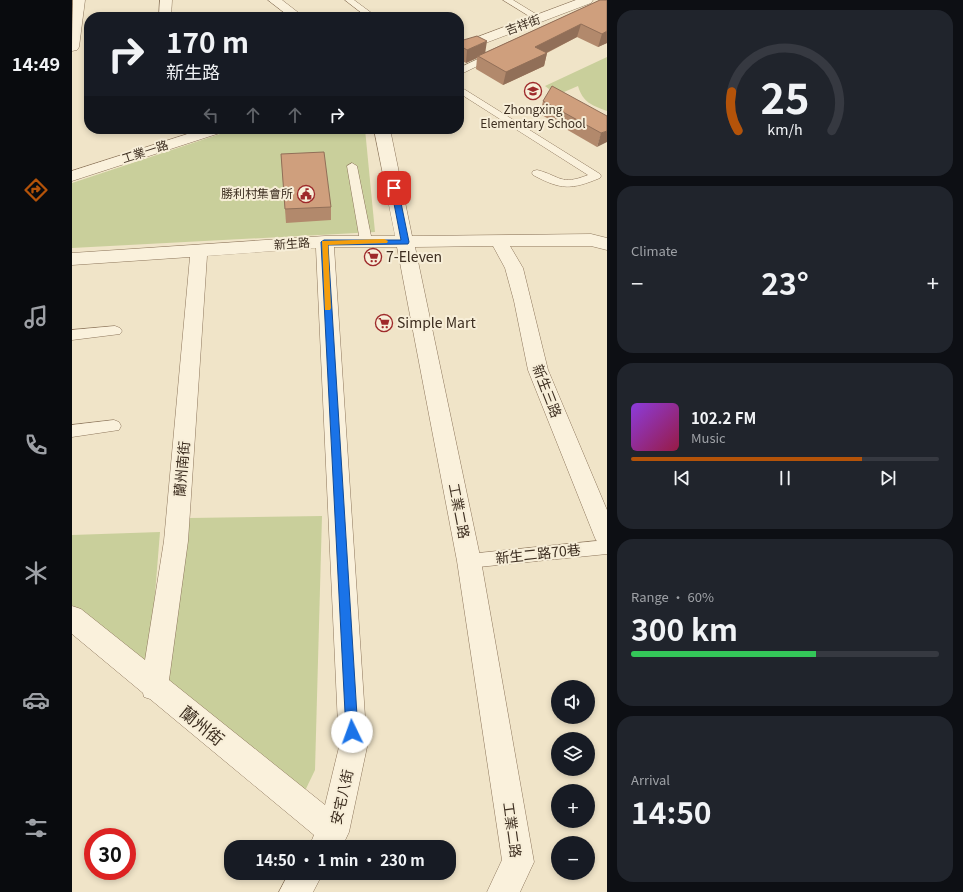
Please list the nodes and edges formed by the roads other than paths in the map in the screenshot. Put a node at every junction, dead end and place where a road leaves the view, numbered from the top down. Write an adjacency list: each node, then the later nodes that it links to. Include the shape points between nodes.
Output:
1 (80, 0): 12 (street)
2 (166, 0): 7 (street)
3 (274, 0): 8 (street)
4 (349, 0): 9 (lane)
5 (507, 0): 10 (lane)
6 (587, 0): 10 (street, 吉祥街)
7 (165, 12)
8 (291, 12)
9 (366, 12)
10 (545, 17): 11 (lane); 13 (street, 吉祥街)
11 (563, 22)
12 (72, 47)
13 (464, 47)
14 (500, 52): 15 (lane)
15 (464, 70)
16 (464, 91): 21 (lane, via 596,176 575,184 557,183)
17 (184, 134): 19 (street, 工業一路)
18 (383, 134): 25 (street, 工業二路)
19 (170, 136): 22 (street, 工業一路)
20 (352, 166): 23 (lane)
21 (537, 173)
22 (72, 176)
23 (366, 241): 24 (street, 新生路); 25 (street, 新生路)
24 (324, 242): 28 (street, 新生路); 39 (street, 安宅八街, via 353,748)
25 (406, 242): 26 (street, 新生路); 36 (street, 工業二路)
26 (499, 242): 27 (street, 新生路, via 591,240); 34 (street, 新生三路, via 514,268 538,370)
27 (607, 244)
28 (200, 250): 29 (street, 新生路); 38 (street, 蘭州南街, via 176,541)
29 (72, 259)
30 (115, 330): 31 (lane)
31 (72, 335)
32 (114, 426): 33 (lane)
33 (72, 431)
34 (607, 538)
35 (607, 547): 36 (lane, 新生二路70巷)
36 (469, 561): 42 (street, 工業二路, via 518,862)
37 (72, 618): 38 (street, 蘭州街)
38 (154, 687): 39 (street, 蘭州街)
39 (329, 840)
40 (303, 880): 41 (street)
41 (295, 892)
42 (503, 892)

